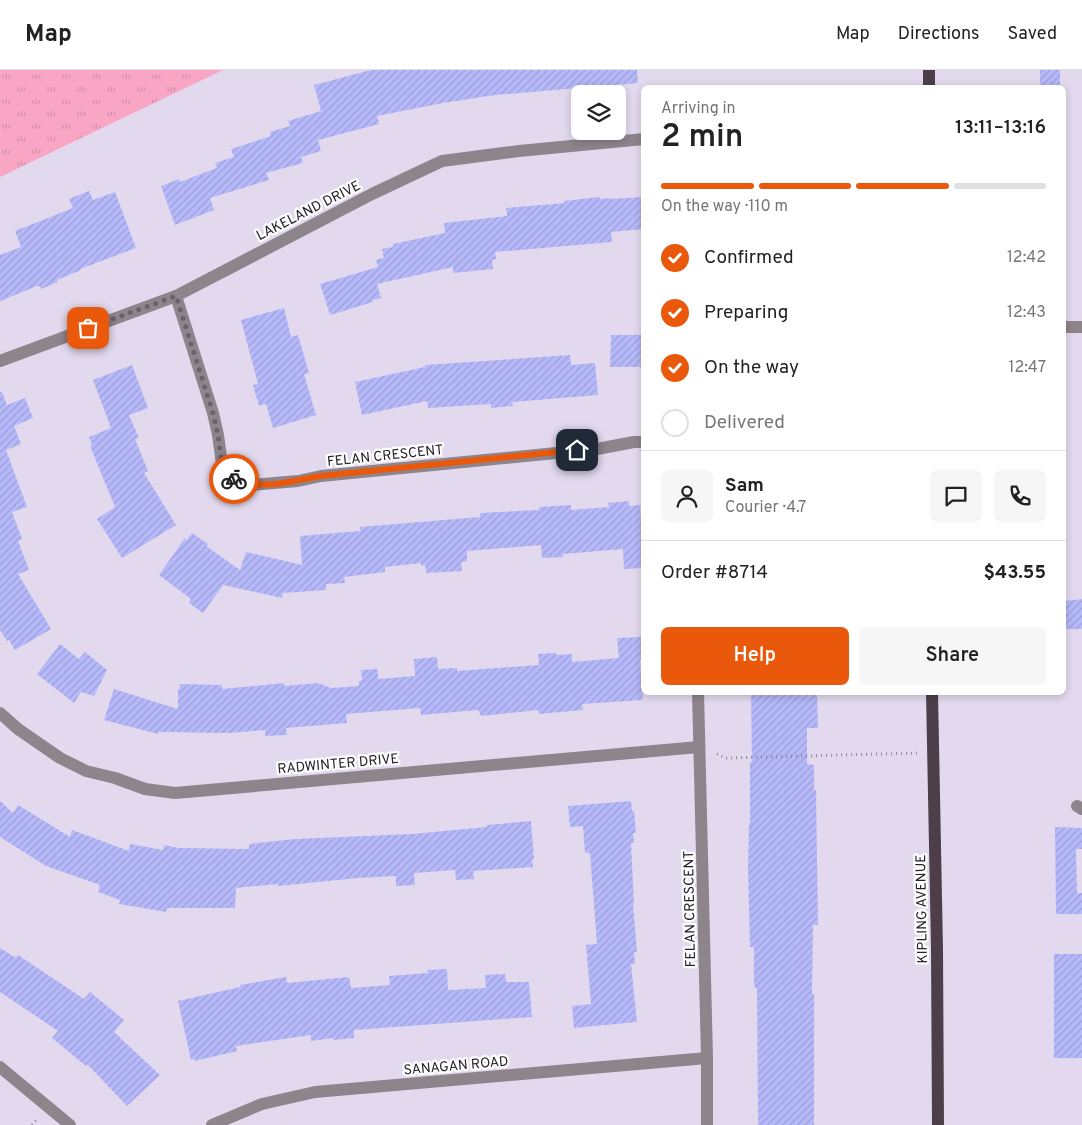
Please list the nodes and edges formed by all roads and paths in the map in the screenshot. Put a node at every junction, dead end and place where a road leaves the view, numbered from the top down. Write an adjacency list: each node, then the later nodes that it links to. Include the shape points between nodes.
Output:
1 (929, 70): 2 (main road)
2 (929, 85)
3 (641, 139): 4 (street, LAKELAND DRIVE, via 442,161)
4 (176, 296): 7 (street, LAKELAND DRIVE); 8 (street, FELAN CRESCENT, via 213,413 222,464 231,478 252,485)
5 (1066, 327): 6 (street)
6 (1082, 327)
7 (0, 361)
8 (641, 442)
9 (698, 695): 12 (street, FELAN CRESCENT)
10 (932, 695): 13 (main road, KIPLING AVENUE)
11 (0, 714): 12 (street, RADWINTER DRIVE, via 60,758 86,771 145,789 175,793)
12 (699, 747): 13 (path, via 726,758); 14 (street, FELAN CRESCENT)
13 (933, 752): 19 (main road, KIPLING AVENUE)
14 (707, 1058): 17 (street, SANAGAN ROAD, via 315,1092 262,1104); 18 (street, FELAN CRESCENT)
15 (1, 1069): 16 (street)
16 (70, 1125)
17 (212, 1125)
18 (707, 1125)
19 (938, 1125)

